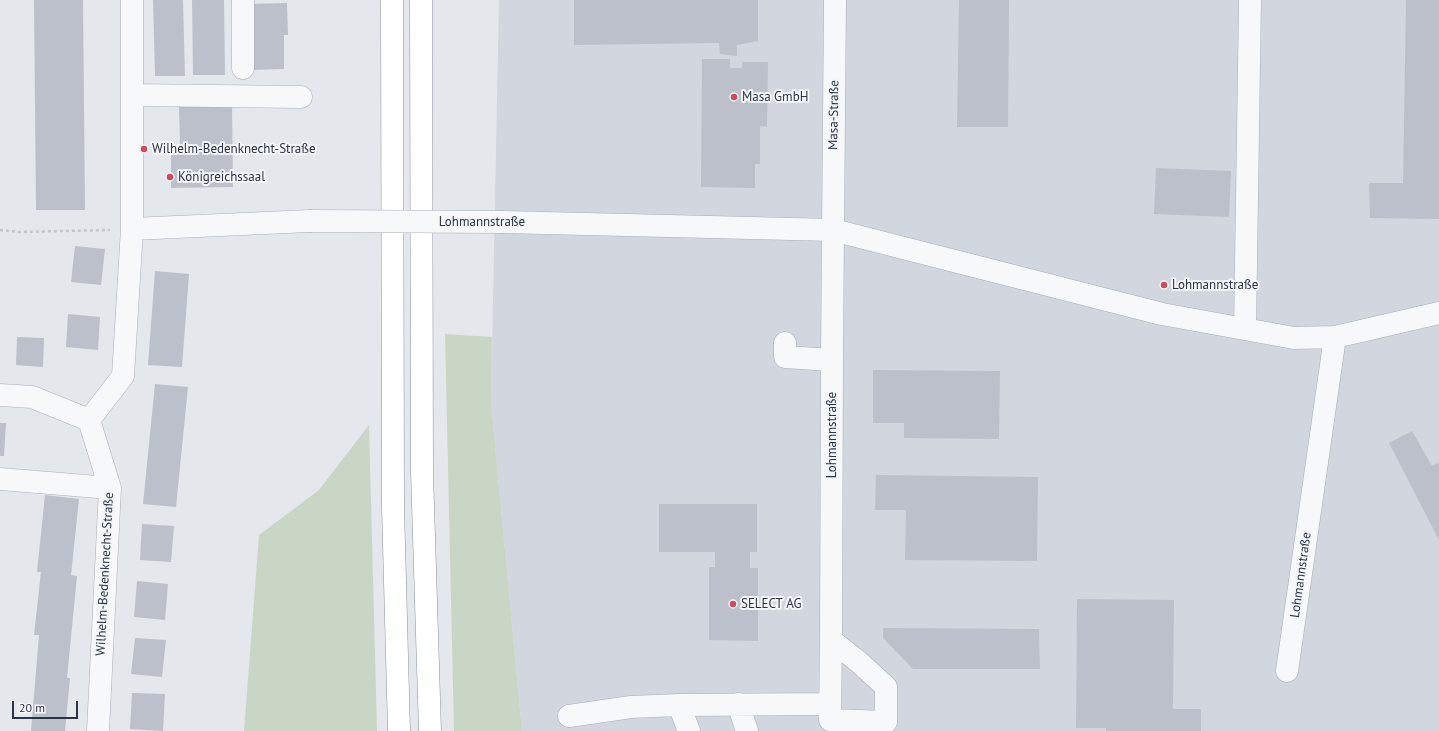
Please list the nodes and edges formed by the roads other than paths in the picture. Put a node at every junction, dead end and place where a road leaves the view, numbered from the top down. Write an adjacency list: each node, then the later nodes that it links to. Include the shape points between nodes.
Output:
1 (132, 0): 8 (street)
2 (243, 0): 7 (street)
3 (392, 0): 28 (highway, via 393,499)
4 (421, 0): 29 (highway, via 422,464)
5 (835, 0): 11 (street, Masa-Straße)
6 (1250, 0): 13 (street)
7 (242, 68)
8 (132, 95): 9 (street); 10 (street)
9 (301, 96)
10 (132, 230): 11 (street, Lohmannstraße, bridge, via 309,221 503,222); 18 (street, via 123,376)
11 (833, 230): 13 (street, Lohmannstraße, via 1162,314); 16 (street, Lohmannstraße)
12 (1439, 313): 14 (street, Lohmannstraße)
13 (1245, 329): 14 (street, Lohmannstraße, via 1294,338)
14 (1335, 337): 22 (street, Lohmannstraße)
15 (785, 343): 16 (street, via 785,357)
16 (832, 360): 21 (street, Lohmannstraße)
17 (0, 395): 18 (street, via 32,397)
18 (88, 420): 20 (street, Wilhelm-Bedenknecht-Straße)
19 (0, 479): 20 (street)
20 (110, 488): 27 (street, Wilhelm-Bedenknecht-Straße)
21 (831, 640): 24 (street, Lohmannstraße); 24 (street, Lohmannstraße, via 886,687 886,722 830,720)
22 (1287, 671)
23 (738, 704): 24 (street); 25 (street); 31 (street)
24 (830, 704)
25 (679, 705): 26 (street, via 624,708); 30 (street)
26 (569, 716)
27 (98, 731)
28 (398, 731)
29 (430, 731)
30 (689, 731)
31 (747, 731)

